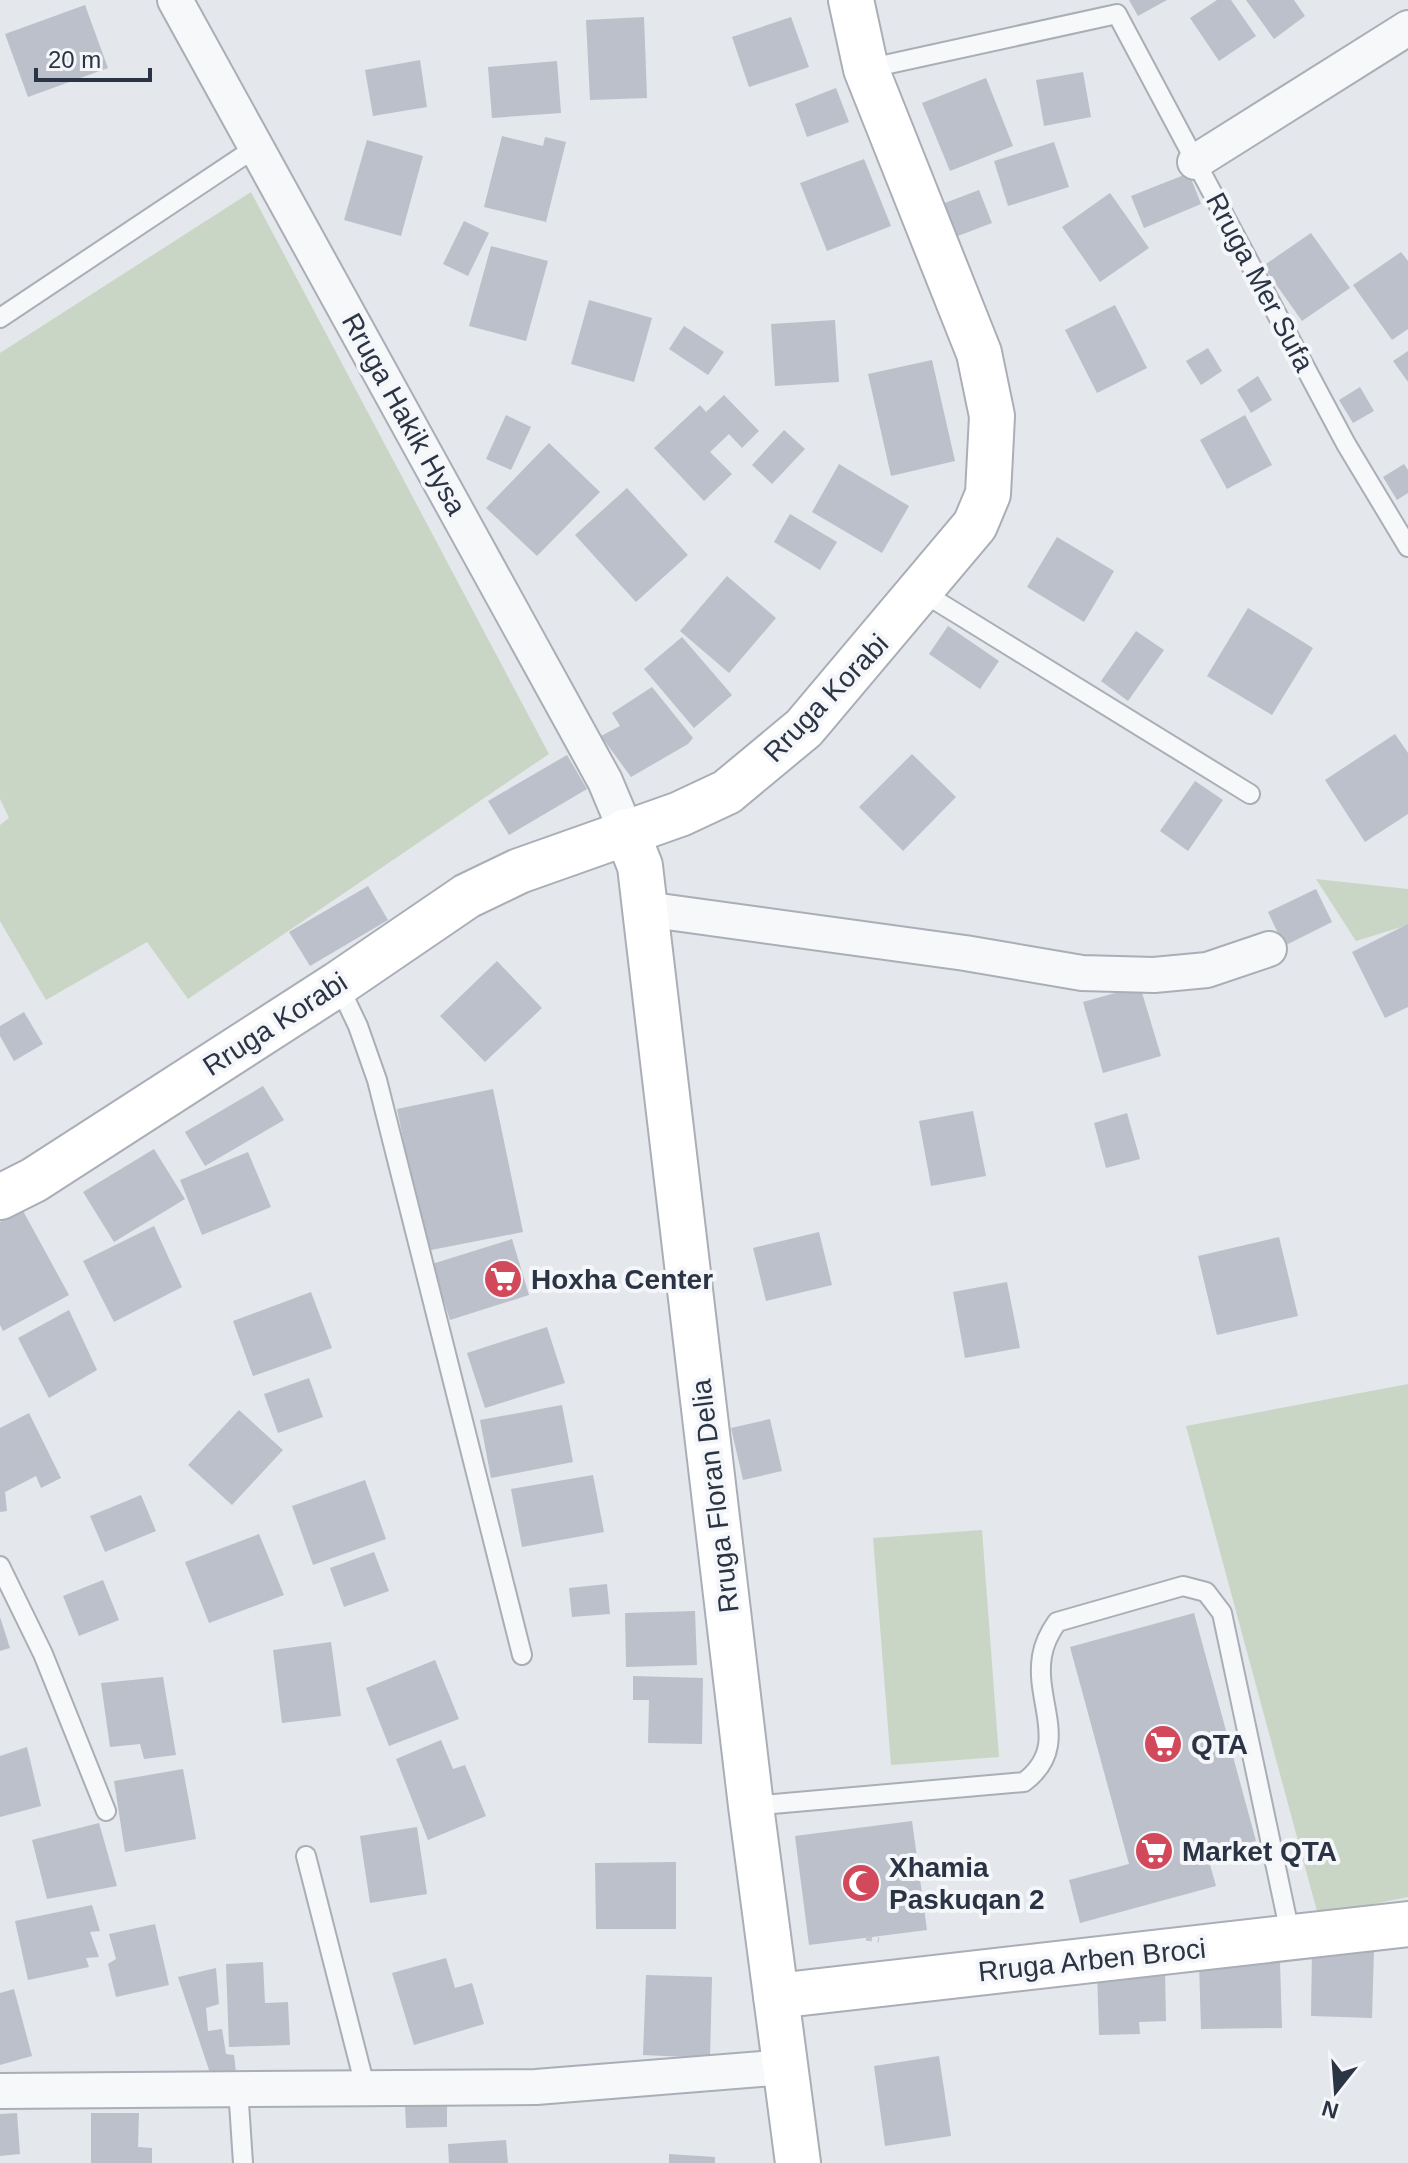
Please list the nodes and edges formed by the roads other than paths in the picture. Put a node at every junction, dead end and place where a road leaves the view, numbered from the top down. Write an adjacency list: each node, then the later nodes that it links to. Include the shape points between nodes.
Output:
1 (175, 0): 5 (street, Rruga Hakik Hysa)
2 (851, 0): 4 (street, Rruga Korabi)
3 (1408, 28): 6 (street)
4 (866, 69): 6 (lane, Rruga Mer Sufa, via 1117,14); 9 (street, Rruga Korabi, via 979,353 992,416 988,494 975,525)
5 (258, 146): 7 (lane); 11 (street, Rruga Hakik Hysa, via 605,781)
6 (1195, 162): 8 (lane, Rruga Mer Sufa, via 1346,444)
7 (0, 318)
8 (1408, 547)
9 (922, 592): 10 (lane); 11 (street, Rruga Korabi, via 804,728 756,770 680,814)
10 (1250, 794)
11 (626, 831): 12 (street, Rruga Floran Delia, via 640,866); 14 (street, Rruga Korabi, via 467,896)
12 (645, 909): 13 (street, via 1082,973 1207,970); 18 (street, Rruga Floran Delia)
13 (1269, 949)
14 (338, 984): 15 (street, Rruga Korabi); 17 (lane, via 377,1080)
15 (0, 1197)
16 (0, 1566): 19 (lane, via 43,1654)
17 (522, 1655)
18 (751, 1806): 22 (lane, via 1024,1782 1041,1769 1049,1745 1042,1658 1057,1622 1183,1586 1206,1592 1222,1613); 23 (street, Rruga Floran Delia)
19 (106, 1811)
20 (306, 1856): 26 (lane)
21 (1408, 1924): 22 (street, Rruga Arben Broci)
22 (1291, 1938): 23 (street, Rruga Arben Broci)
23 (776, 1996): 24 (street, Rruga Floran Delia)
24 (786, 2067): 26 (street, via 536,2087); 29 (street, Rruga Floran Delia)
25 (238, 2088): 26 (street); 27 (street); 28 (lane)
26 (366, 2090)
27 (0, 2091)
28 (243, 2163)
29 (798, 2163)

